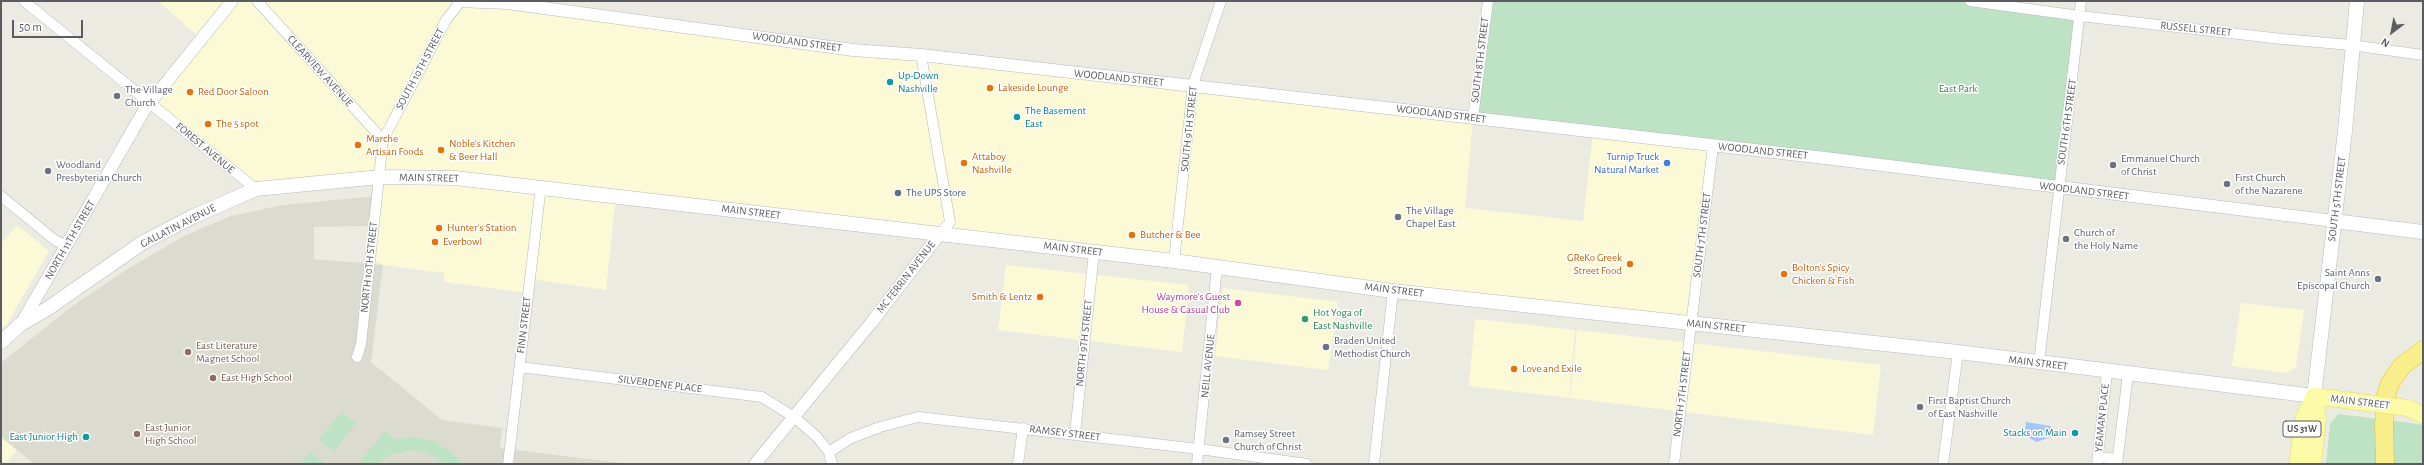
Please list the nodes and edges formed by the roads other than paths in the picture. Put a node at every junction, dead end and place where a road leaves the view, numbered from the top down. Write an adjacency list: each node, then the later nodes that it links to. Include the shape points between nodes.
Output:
1 (24, 1): 15 (street, FOREST AVENUE)
2 (232, 1): 15 (street, NORTH 11TH STREET)
3 (257, 1): 17 (street, CLEARVIEW AVENUE)
4 (460, 1): 12 (street, WOODLAND STREET, via 507,3 853,50); 17 (street, SOUTH 10TH STREET, via 446,20)
5 (1221, 1): 14 (street, SOUTH 9TH STREET)
6 (1488, 1): 16 (street, SOUTH 8TH STREET)
7 (1970, 1): 10 (street, RUSSELL STREET)
8 (2082, 1): 10 (street, SOUTH 6TH STREET)
9 (2357, 1): 11 (main road, SOUTH 5TH STREET)
10 (2080, 16): 11 (street, RUSSELL STREET); 21 (street, SOUTH 6TH STREET)
11 (2351, 45): 13 (street, RUSSELL STREET); 24 (main road, SOUTH 5TH STREET, via 2345,131)
12 (921, 55): 14 (street, WOODLAND STREET); 26 (street, MC FERRIN AVENUE, via 950,222)
13 (2423, 55)
14 (1193, 85): 16 (street, WOODLAND STREET); 29 (street, SOUTH 9TH STREET)
15 (151, 102): 22 (street, FOREST AVENUE); 27 (street, NORTH 11TH STREET)
16 (1473, 118): 18 (street, WOODLAND STREET)
17 (383, 140): 19 (street, NORTH 10TH STREET)
18 (1712, 146): 21 (street, WOODLAND STREET); 33 (street, SOUTH 7TH STREET)
19 (380, 177): 20 (main road, MAIN STREET, via 461,178); 22 (main road, GALLATIN AVENUE); 37 (street, NORTH 10TH STREET, via 361,344)
20 (541, 186): 26 (main road, MAIN STREET); 39 (street, FINN STREET)
21 (2058, 188): 24 (street, WOODLAND STREET); 38 (street, SOUTH 6TH STREET)
22 (256, 189): 32 (main road, GALLATIN AVENUE, via 192,217 142,243)
23 (1, 196): 27 (street, via 56,241)
24 (2334, 221): 25 (main road, WOODLAND STREET); 42 (main road, SOUTH 5TH STREET)
25 (2423, 232)
26 (939, 235): 28 (main road, MAIN STREET); 45 (street, MC FERRIN AVENUE)
27 (67, 245): 32 (street, NORTH 11TH STREET)
28 (1094, 252): 29 (main road, MAIN STREET); 47 (street, NORTH 9TH STREET)
29 (1174, 261): 30 (main road, MAIN STREET)
30 (1217, 267): 31 (main road, MAIN STREET); 48 (street, NEILL AVENUE)
31 (1393, 291): 33 (main road, MAIN STREET); 58 (street)
32 (21, 324): 34 (main road, GALLATIN AVENUE)
33 (1691, 324): 36 (main road, MAIN STREET); 59 (street, NORTH 7TH STREET)
34 (1, 342)
35 (2423, 350): 63 (highway, via 2402,366 2390,383 2386,396 2384,425)
36 (1958, 352): 38 (main road, MAIN STREET); 60 (street)
37 (357, 357)
38 (2039, 363): 40 (main road, MAIN STREET)
39 (520, 367): 45 (street, SILVERDENE PLACE, via 762,396); 52 (street, FINN STREET)
40 (2107, 372): 41 (main road, MAIN STREET); 50 (street, YEAMAN PLACE)
41 (2128, 374): 42 (main road, MAIN STREET); 51 (street, YEAMAN PLACE)
42 (2314, 396): 43 (main road, MAIN STREET, bridge); 61 (main road, US 31W, via 2304,417); 62 (main road, US 31W, via 2318,420)
43 (2415, 407): 44 (main road, MAIN STREET)
44 (2423, 415)
45 (794, 417): 49 (street, SILVERDENE PLACE, via 817,437); 53 (street, MC FERRIN AVENUE)
46 (1023, 428): 47 (street, RAMSEY STREET); 49 (street, RAMSEY STREET, via 918,417 851,438); 55 (street)
47 (1075, 434): 48 (street, RAMSEY STREET)
48 (1199, 449): 56 (street, NEILL AVENUE); 57 (street, RAMSEY STREET)
49 (829, 452): 54 (street)
50 (2098, 460): 51 (street)
51 (2118, 462)
52 (508, 464)
53 (755, 464)
54 (832, 464)
55 (1018, 464)
56 (1197, 464)
57 (1307, 464)
58 (1374, 464)
59 (1674, 464)
60 (1943, 464)
61 (2297, 464)
62 (2313, 464)
63 (2385, 464)

